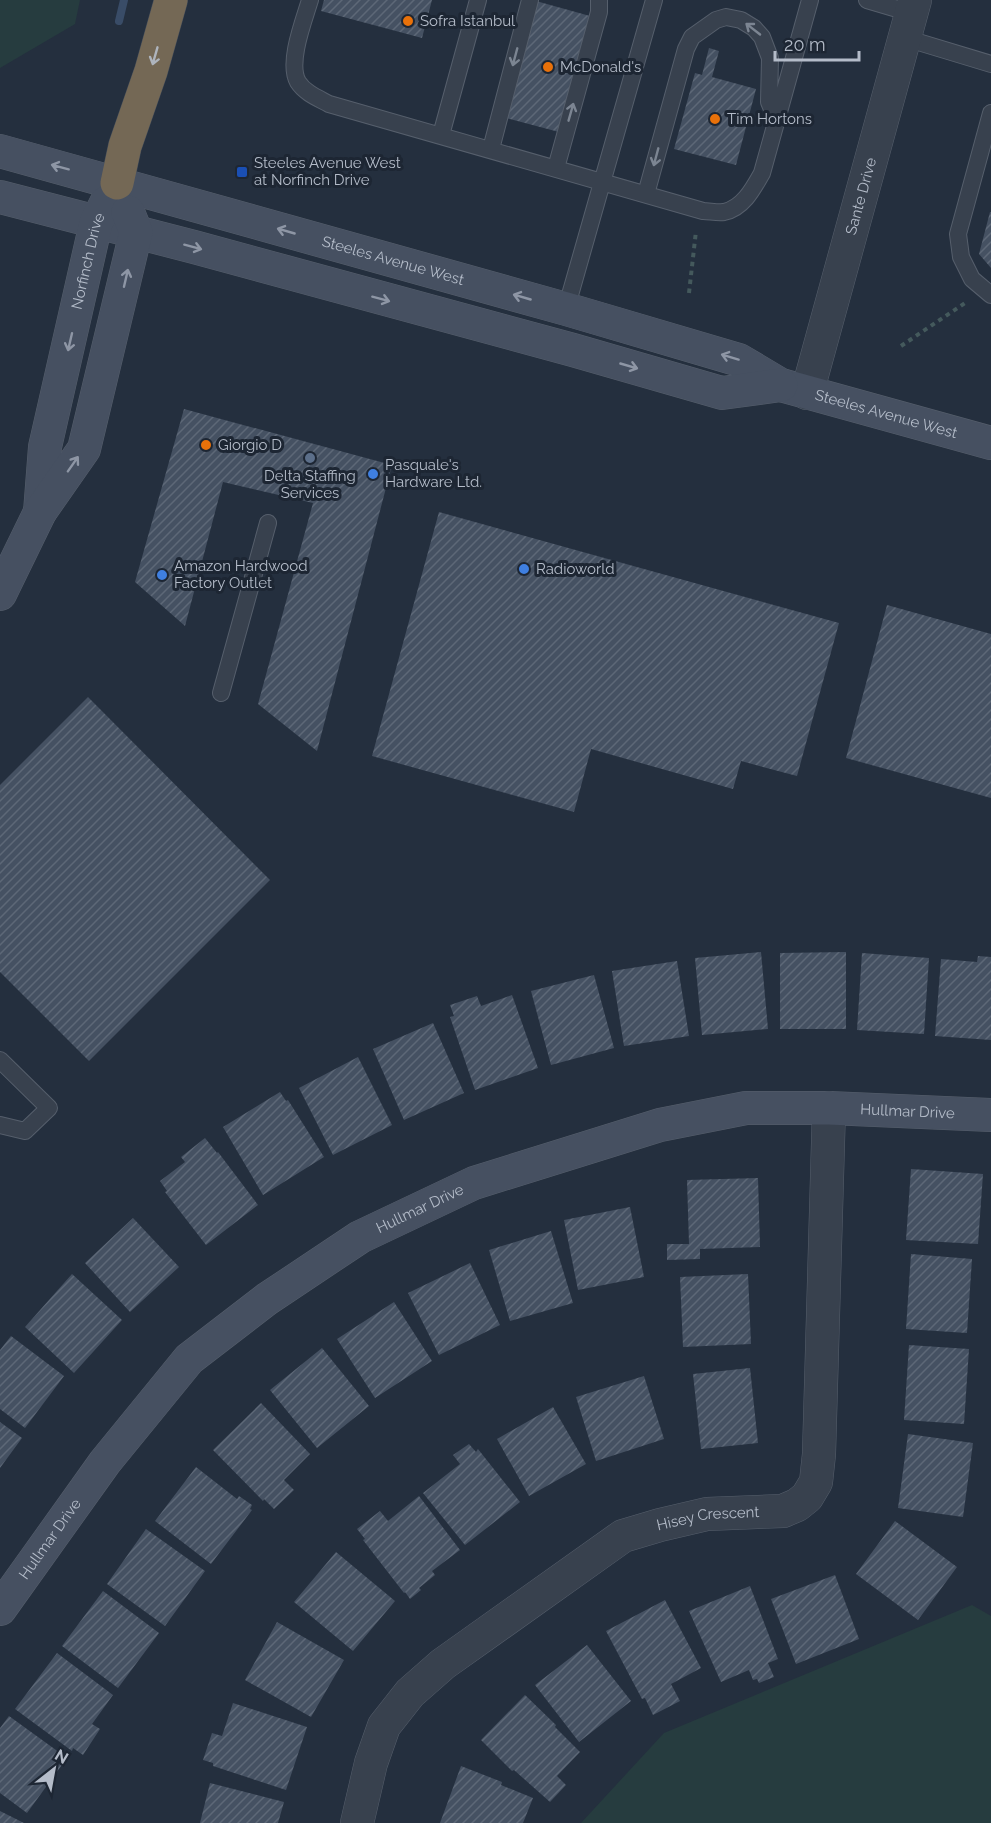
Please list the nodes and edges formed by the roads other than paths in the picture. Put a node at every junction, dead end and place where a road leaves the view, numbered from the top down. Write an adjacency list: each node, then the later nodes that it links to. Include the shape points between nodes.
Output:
1 (171, 0): 18 (highway, one-way to 18)
2 (310, 0): 13 (lane, via 293,62 297,81 329,104)
3 (478, 0): 13 (lane)
4 (530, 0): 14 (lane, one-way to 14)
5 (600, 0): 16 (lane, one-way to 5)
6 (654, 0): 17 (lane)
7 (810, 0): 12 (lane)
8 (867, 0): 9 (lane)
9 (910, 17): 10 (lane); 27 (street, Sante Drive)
10 (991, 64)
11 (991, 113): 24 (lane, via 958,234 962,257 972,279)
12 (777, 121): 19 (lane, via 762,173 751,193 737,206 724,212 698,209); 19 (lane, one-way to 19, via 769,102 770,58 762,37 741,20 716,20 692,37 686,49)
13 (441, 135): 14 (lane)
14 (491, 149): 16 (lane)
15 (0, 151): 18 (street, Steeles Avenue West, one-way to 15)
16 (556, 168): 17 (lane)
17 (603, 181): 19 (lane); 25 (lane)
18 (117, 183): 21 (street, Norfinch Drive); 22 (street, Norfinch Drive); 23 (street, Steeles Avenue West, one-way to 18)
19 (646, 194)
20 (0, 197): 21 (street, Steeles Avenue West)
21 (96, 223): 22 (street, Steeles Avenue West); 29 (street, Norfinch Drive, one-way to 29, via 45,447)
22 (136, 232): 26 (street, Steeles Avenue West, one-way to 26); 29 (street, Norfinch Drive, one-way to 22, via 84,449)
23 (444, 275): 25 (street, Steeles Avenue West, one-way to 23); 26 (street)
24 (988, 292)
25 (566, 309): 27 (street, Steeles Avenue West, one-way to 25, via 739,360)
26 (433, 313): 27 (street, Steeles Avenue West, one-way to 27, via 722,393)
27 (794, 389): 28 (street, Steeles Avenue West)
28 (991, 443)
29 (40, 512): 31 (street, Norfinch Drive)
30 (267, 523): 32 (lane)
31 (0, 594)
32 (222, 693)
33 (0, 1060): 36 (lane, via 50,1108 25,1131)
34 (829, 1108): 35 (street, Hullmar Drive); 37 (street, Hullmar Drive, via 746,1108 660,1125 474,1183 360,1237 267,1299 189,1359 105,1462); 38 (street, Hisey Crescent, via 819,1454 816,1482 807,1497 783,1511 707,1514 623,1536 443,1664 410,1693 384,1726)
35 (991, 1115)
36 (0, 1125)
37 (0, 1609)
38 (357, 1823)

